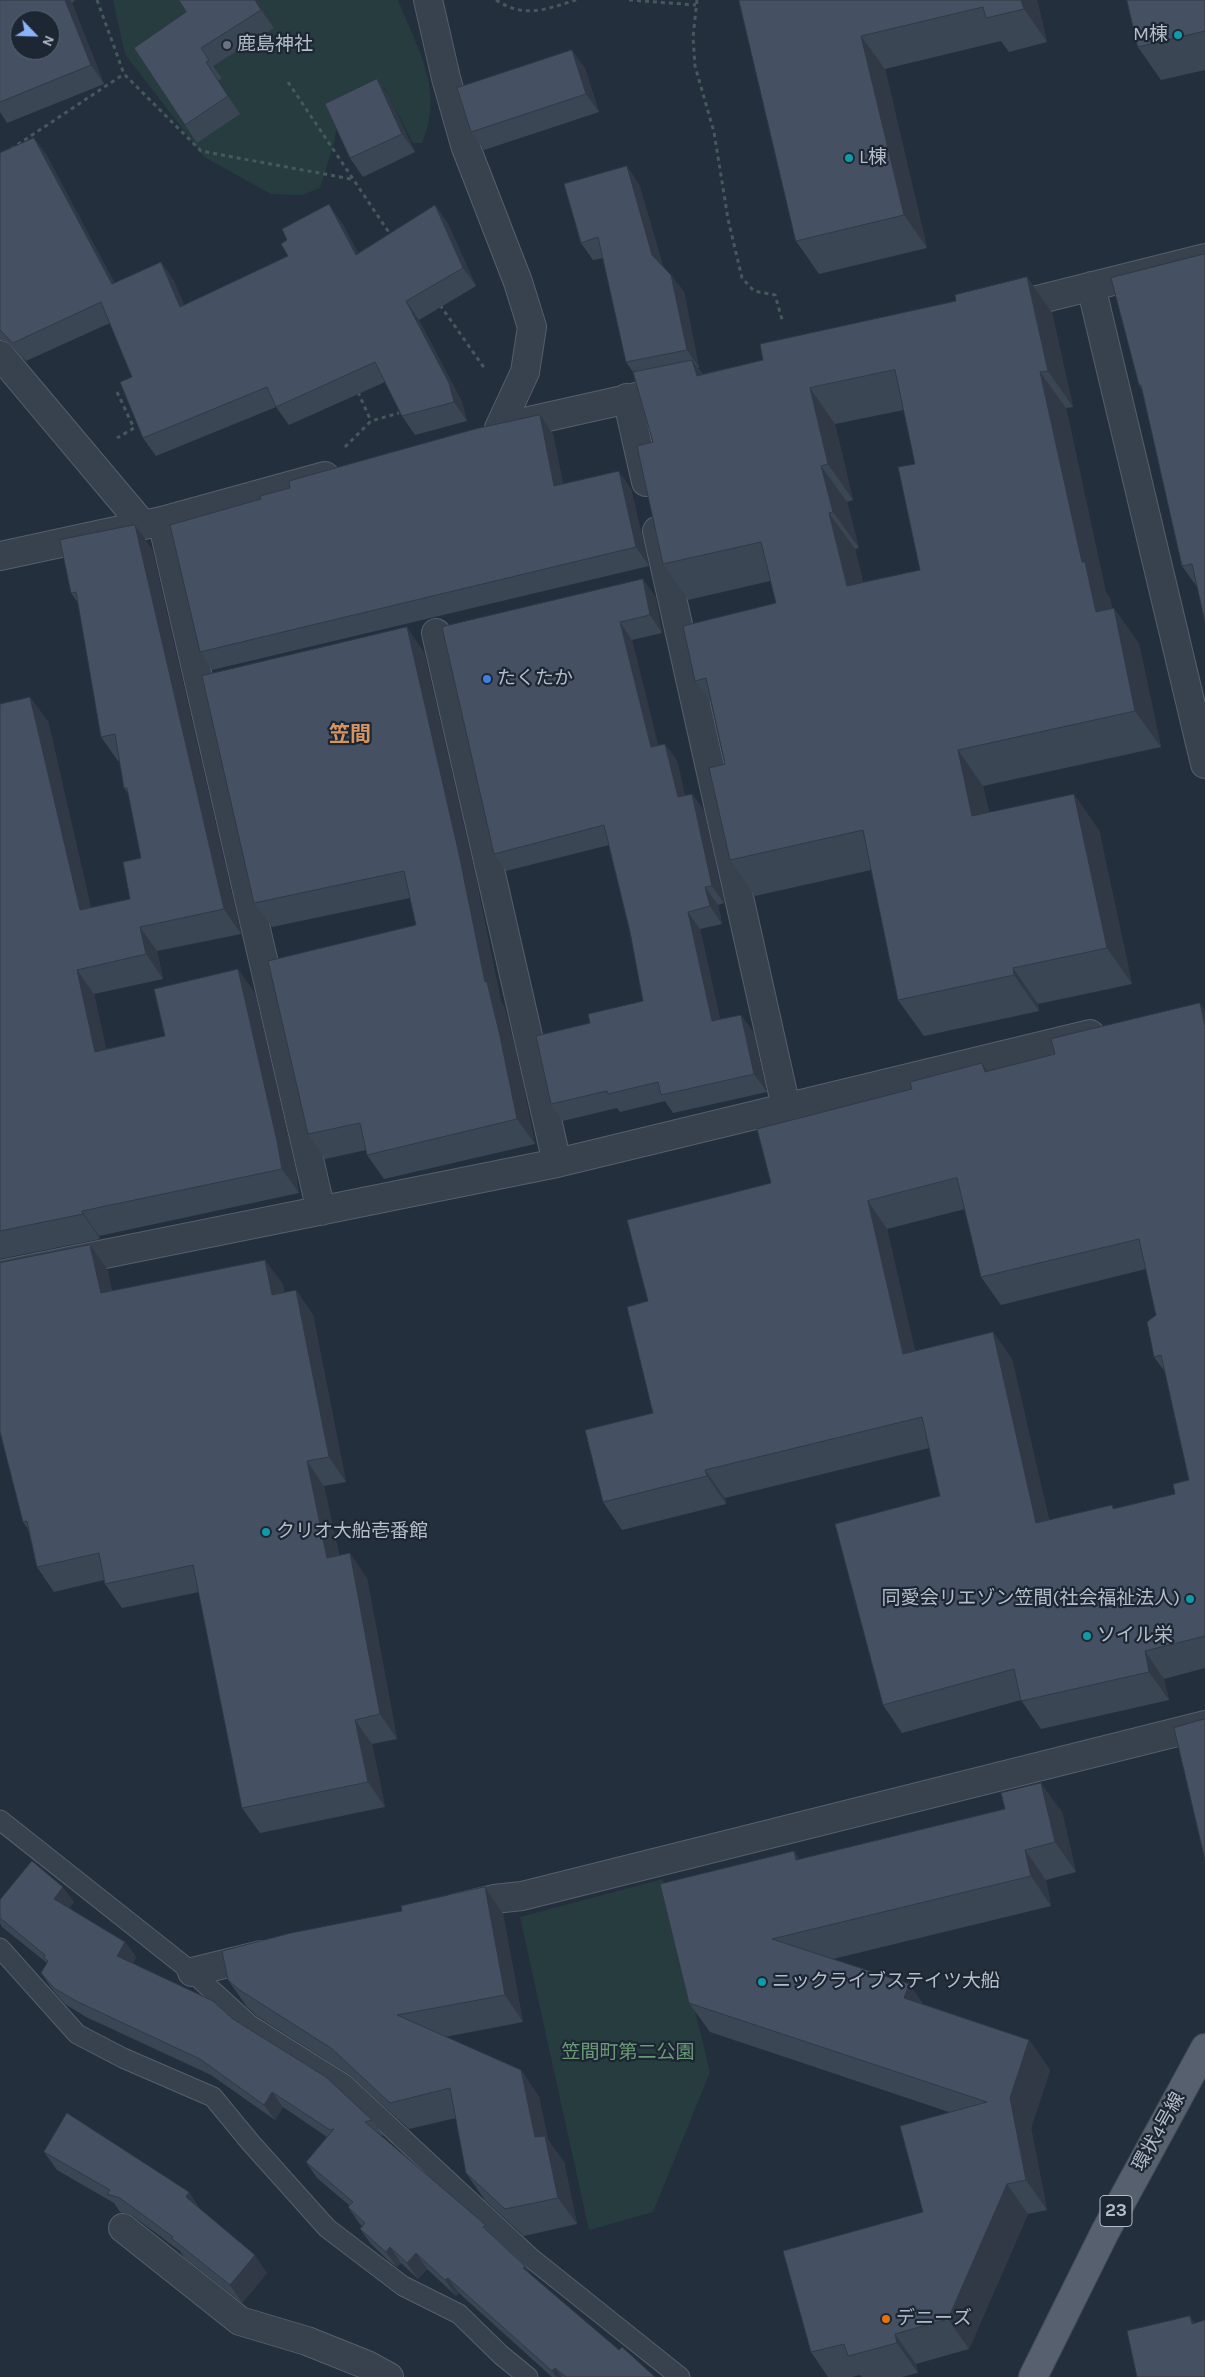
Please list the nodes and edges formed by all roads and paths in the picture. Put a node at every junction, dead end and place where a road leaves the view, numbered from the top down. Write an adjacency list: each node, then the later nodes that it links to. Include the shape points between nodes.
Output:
1 (97, 0): 8 (path)
2 (428, 0): 25 (street, via 465,145 532,327 526,372)
3 (496, 0): 4 (path, via 508,8 527,12 546,10)
4 (576, 0)
5 (629, 0): 7 (path)
6 (697, 0): 7 (path)
7 (696, 5): 17 (path, via 695,66 714,132 728,219 742,278 754,291 776,295)
8 (124, 74): 10 (path); 11 (path, via 200,151)
9 (288, 82): 11 (path)
10 (6, 152)
11 (352, 180): 12 (path)
12 (394, 239)
13 (1205, 258): 14 (street)
14 (1092, 286): 16 (street); 38 (street)
15 (438, 301): 19 (path, via 484,365)
16 (977, 315)
17 (783, 323)
18 (0, 355): 27 (street)
19 (487, 374)
20 (701, 383): 23 (street)
21 (355, 386): 24 (path, via 371,421)
22 (117, 392): 27 (path, via 134,428)
23 (627, 398): 25 (street); 31 (street)
24 (399, 413)
25 (499, 428): 26 (street)
26 (471, 436)
27 (86, 457): 29 (street)
28 (350, 469): 29 (street)
29 (153, 523): 30 (street); 37 (street)
30 (0, 556)
31 (668, 577): 32 (street); 40 (street)
32 (638, 584)
33 (465, 626): 34 (street)
34 (436, 632): 35 (street); 41 (street)
35 (408, 639)
36 (230, 682): 37 (street)
37 (201, 689): 42 (street)
38 (1205, 764)
39 (1110, 1030): 40 (street)
40 (786, 1107): 41 (street)
41 (557, 1163): 42 (street)
42 (321, 1211): 43 (street)
43 (0, 1275)
44 (1205, 1725): 46 (street, via 522,1896 494,1899)
45 (0, 1820): 49 (lane)
46 (428, 1915)
47 (0, 1948): 53 (lane, via 76,2034 213,2097 327,2228 403,2286 459,2314)
48 (286, 1949): 49 (street)
49 (192, 1972): 54 (lane, via 250,2025 344,2084 531,2258)
50 (1205, 2048): 55 (main road, 環状4号線 / 23, via 1105,2232)
51 (123, 2228): 52 (street, via 240,2321 307,2341 367,2364)
52 (388, 2377)
53 (528, 2377)
54 (680, 2377)
55 (1033, 2377)

